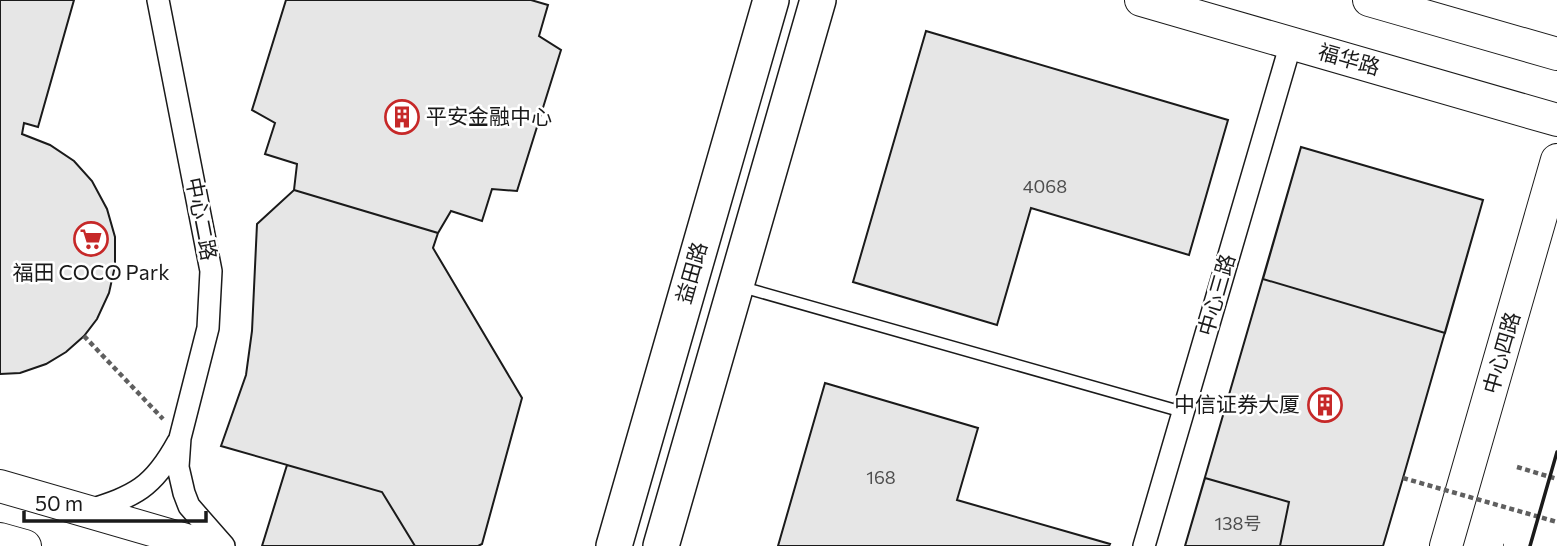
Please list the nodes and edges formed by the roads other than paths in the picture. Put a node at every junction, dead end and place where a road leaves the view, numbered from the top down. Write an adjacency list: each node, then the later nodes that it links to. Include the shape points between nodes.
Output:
1 (158, 0): 16 (street, 中心二路, via 211,271 208,328)
2 (760, 0): 8 (main road)
3 (771, 0): 8 (main road, 益田路)
4 (818, 0): 10 (main road)
5 (837, 0): 10 (main road)
6 (1141, 0): 9 (street, 福华路)
7 (1369, 0): 11 (street)
8 (760, 39): 19 (main road, 益田路)
9 (1291, 43): 12 (street, 福华路); 15 (street, 中心三路)
10 (803, 51): 14 (main road)
11 (1557, 54)
12 (1557, 120)
13 (1557, 160): 27 (street, 中心四路)
14 (736, 285): 15 (lane); 25 (main road)
15 (1183, 412): 26 (street, 中心三路)
16 (180, 438): 18 (street, 中心二路, via 148,484); 23 (street, 中心二路, via 178,467 189,506)
17 (0, 486): 18 (street)
18 (86, 511): 22 (street)
19 (618, 531): 24 (main road, 益田路)
20 (0, 539): 21 (street)
21 (25, 546)
22 (207, 546)
23 (223, 546)
24 (602, 546)
25 (661, 546)
26 (1144, 546)
27 (1446, 546)

